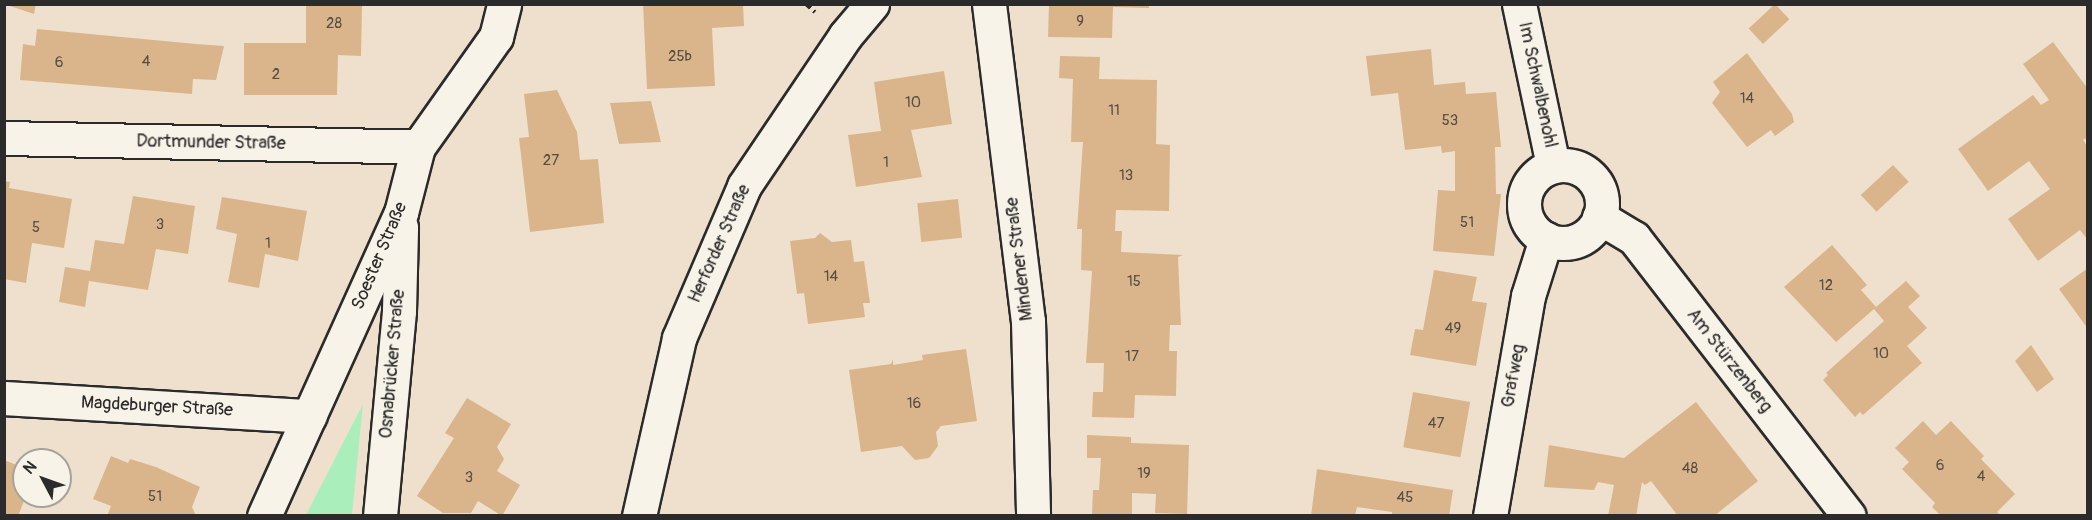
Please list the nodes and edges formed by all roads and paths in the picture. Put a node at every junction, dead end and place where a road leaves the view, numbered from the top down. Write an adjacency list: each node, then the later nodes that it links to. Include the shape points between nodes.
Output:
1 (504, 4): 6 (street, Soester Straße, via 496,37)
2 (872, 4): 15 (street, Herforder Straße, via 845,36 744,186 679,338)
3 (989, 4): 16 (street, Mindener Straße, via 1028,321)
4 (1519, 4): 7 (street, Im Schwalbenohl)
5 (4, 138): 6 (street, Dortmunder Straße)
6 (418, 147): 8 (street, Soester Straße)
7 (1554, 166): 9 (street, via 1577,168 1595,182 1602,205); 10 (street, via 1533,178 1524,200 1529,223)
8 (401, 213): 12 (street, Soester Straße); 14 (street, Osnabrücker Straße, via 399,311)
9 (1599, 217): 10 (street, via 1587,234 1578,239); 18 (street, Am Stürzenberg, via 1634,238)
10 (1546, 239): 17 (street, Grafweg, via 1528,296)
11 (4, 398): 12 (street, Magdeburger Straße)
12 (309, 416): 13 (street, Soester Straße)
13 (264, 516)
14 (380, 516)
15 (639, 516)
16 (1033, 516)
17 (1490, 516)
18 (1849, 516)

